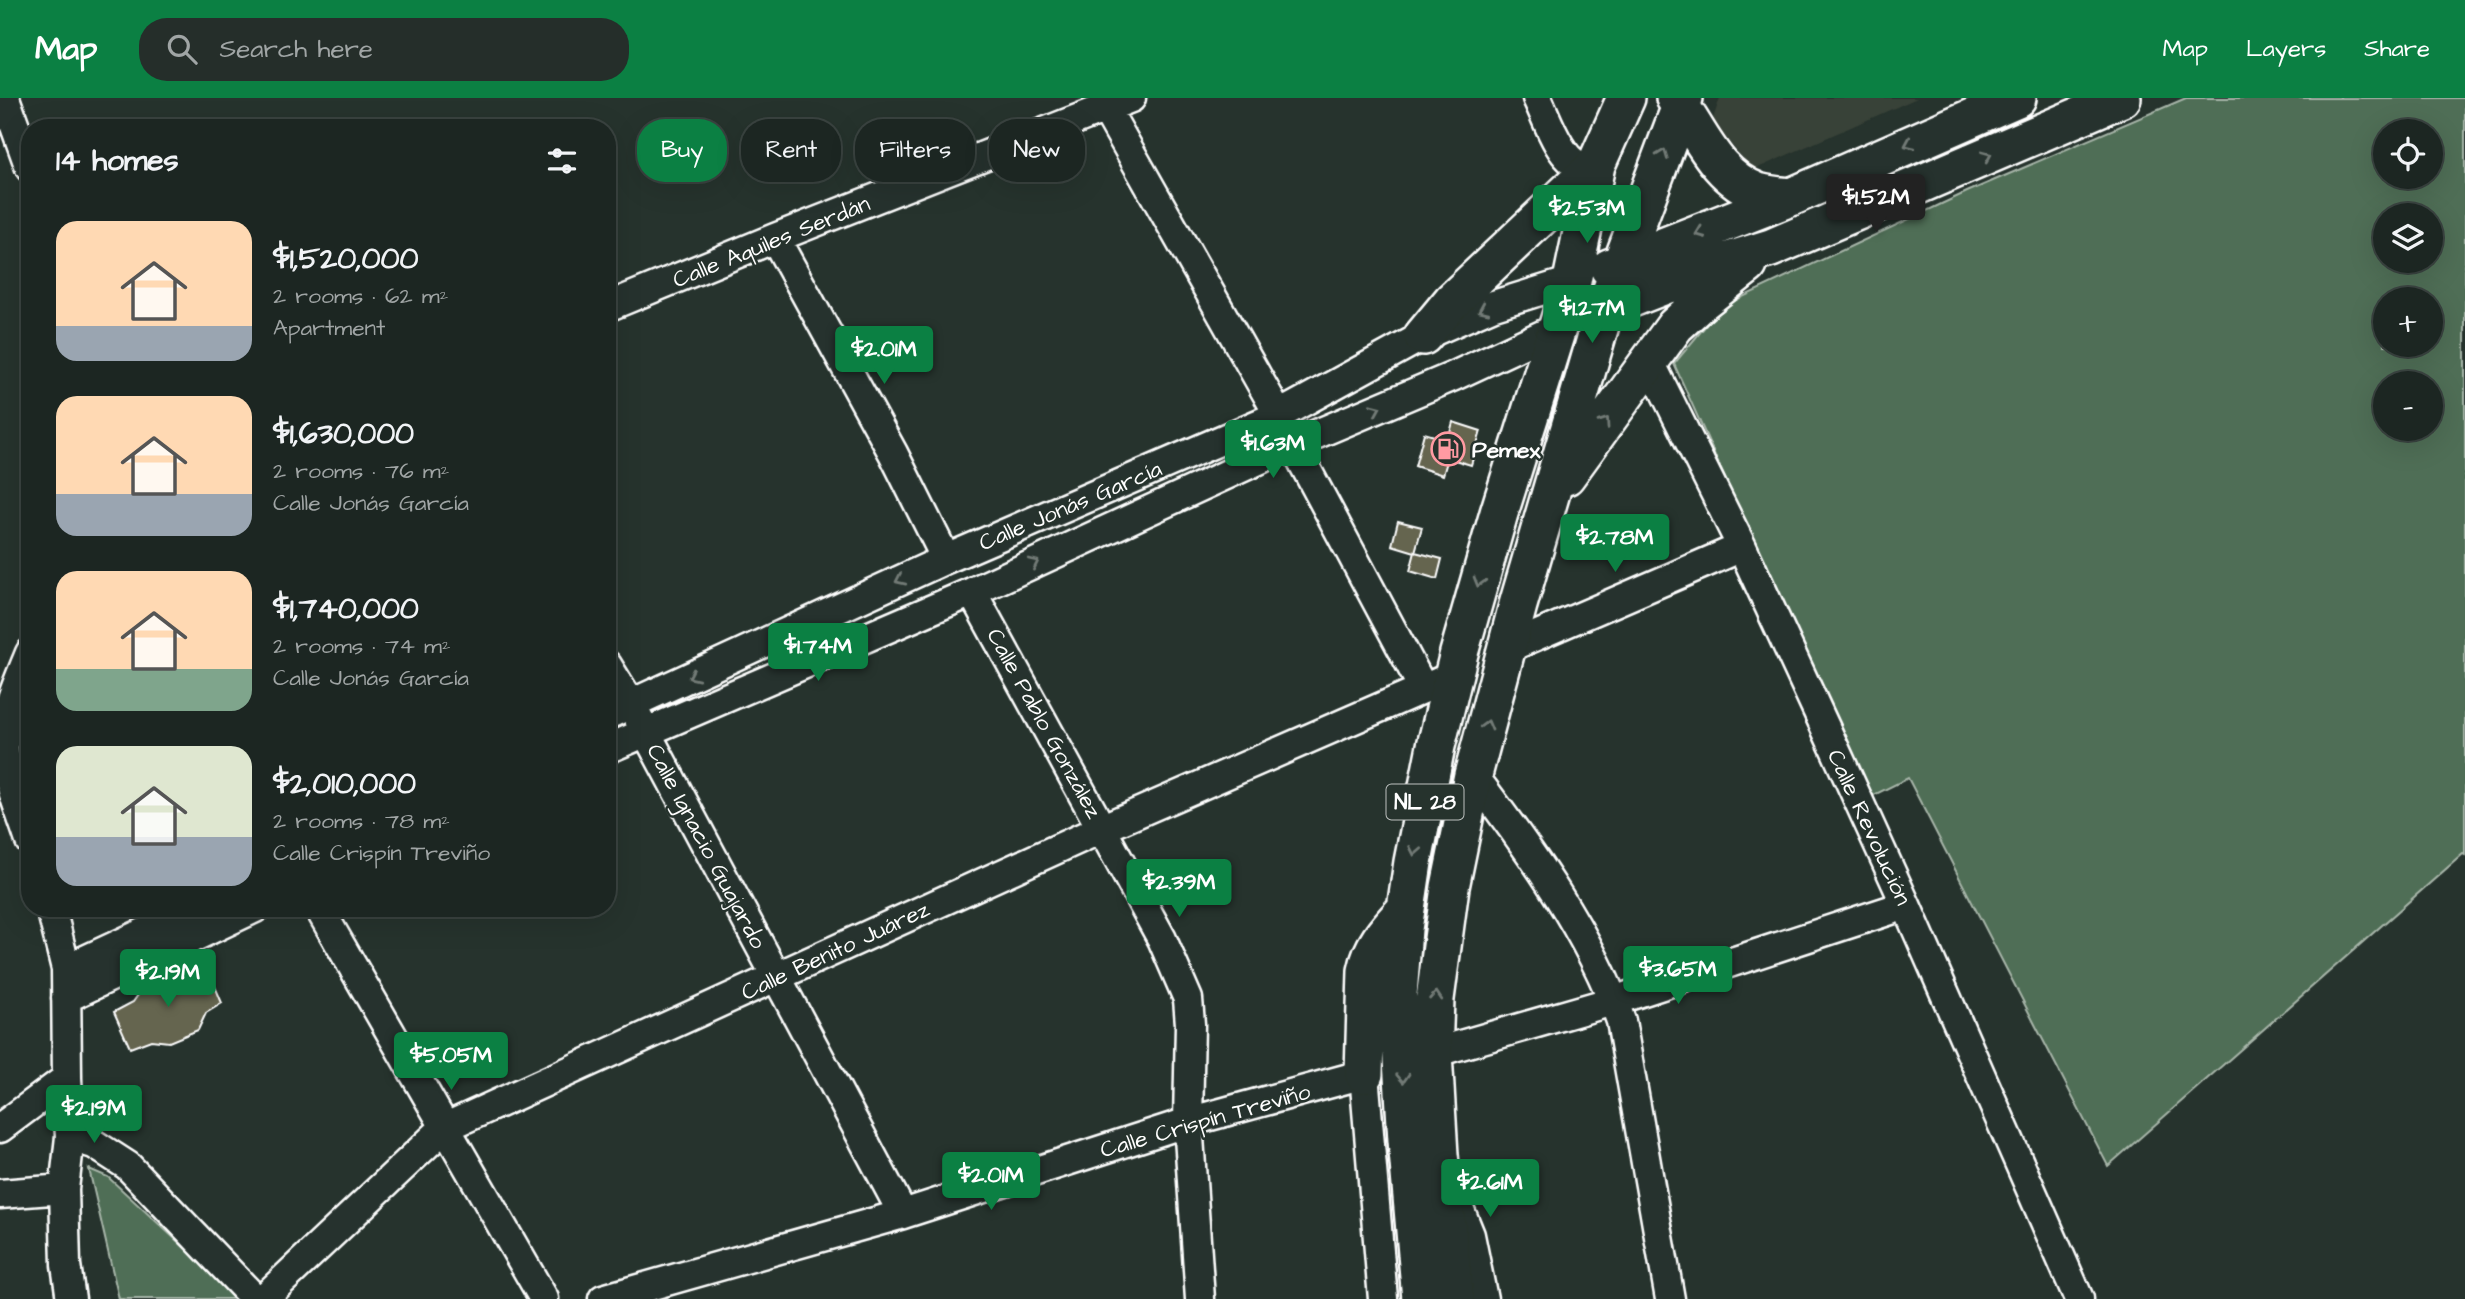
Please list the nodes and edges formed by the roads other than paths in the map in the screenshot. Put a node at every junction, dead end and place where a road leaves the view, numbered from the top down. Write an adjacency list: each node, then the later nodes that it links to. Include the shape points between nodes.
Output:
1 (5, 98): 8 (street)
2 (1537, 98): 9 (street, via 1572,161)
3 (1626, 98): 9 (main road)
4 (2017, 98): 10 (main road, one-way to 10)
5 (2122, 98): 12 (main road, one-way to 5)
6 (1680, 101): 10 (main road, via 1708,150 1732,177 1760,193); 13 (main road, one-way to 6)
7 (1118, 103): 11 (street, Calle Aquiles Serdán); 20 (street)
8 (21, 143)
9 (1596, 165): 14 (main road); 17 (main road, via 1452,302)
10 (1791, 197): 13 (main road, one-way to 13)
11 (775, 238): 15 (street, Calle Aquiles Serdán); 24 (street)
12 (1771, 248): 16 (main road); 19 (main road, via 1700,303)
13 (1622, 264): 14 (main road); 16 (main road, NL 28)
14 (1572, 281): 17 (street, Calle Jonás García, one-way to 17, via 1494,304); 18 (main road, NL 28)
15 (616, 303)
16 (1605, 308): 18 (main road); 22 (main road, NL 28)
17 (1423, 337): 20 (street, Calle Jonás García)
18 (1552, 344): 21 (street, Calle Jonás García, one-way to 18, via 1454,376); 26 (main road, via 1560,390 1510,552); 29 (main road, NL 28, one-way to 29)
19 (1649, 360): 22 (main road, one-way to 19); 23 (street, Calle Revolución)
20 (1279, 415): 24 (street, Calle Jonás García)
21 (1293, 444): 25 (street, Calle Jonás García, one-way to 21); 29 (street)
22 (1551, 497): 26 (main road, NL 28)
23 (1742, 547): 27 (street); 38 (street, Calle Revolución)
24 (946, 559): 30 (street, Calle Jonás García, one-way to 30)
25 (972, 592): 32 (street, Calle Jonás García); 37 (street, Calle Pablo González)
26 (1518, 605): 27 (main road, NL 28)
27 (1508, 648): 34 (main road, NL 28, one-way to 27)
28 (21, 676): 31 (street)
29 (1443, 683): 34 (main road, via 1451,739); 37 (street, Calle Benito Juárez); 39 (main road, NL 28, one-way to 39)
30 (619, 710): 32 (street, Calle Ignacio Guajardo)
31 (2, 727): 35 (street)
32 (646, 731): 33 (street, Calle Jonás García); 45 (street, Calle Ignacio Guajardo)
33 (616, 745)
34 (1473, 775): 47 (street, via 1539,867); 48 (main road, NL 28, one-way to 34, via 1441,947)
35 (6, 781): 36 (street)
36 (21, 818)
37 (1103, 828): 45 (street, Calle Benito Juárez); 52 (street, Calle Pablo González, via 1188,999)
38 (1906, 905): 47 (street); 67 (street, Calle Revolución)
39 (1406, 909): 49 (main road, via 1383,934 1370,958); 58 (main road, NL 28, one-way to 58, via 1398,995 1407,1140)
40 (53, 917): 44 (street)
41 (178, 917): 44 (street)
42 (236, 917): 46 (street)
43 (324, 917): 53 (street)
44 (66, 970): 46 (street)
45 (776, 978): 53 (street, Calle Benito Juárez); 57 (street, Calle Ignacio Guajardo)
46 (66, 998): 50 (street)
47 (1614, 1001): 48 (street); 66 (street)
48 (1433, 1053): 58 (main road, NL 28)
49 (1364, 1074): 52 (street, Calle Crispín Treviño); 65 (street)
50 (67, 1078): 51 (street); 54 (street)
51 (4, 1117)
52 (1188, 1122): 57 (street, Calle Crispín Treviño); 64 (street, Calle Pablo González)
53 (444, 1128): 61 (street, Calle Benito Juárez); 62 (street)
54 (70, 1137): 55 (street); 60 (street, via 94,1144 128,1166)
55 (64, 1189): 56 (street); 59 (street)
56 (0, 1194)
57 (903, 1214): 63 (street, Calle Crispín Treviño)
58 (1447, 1294)
59 (71, 1299)
60 (255, 1299)
61 (263, 1299)
62 (544, 1299)
63 (603, 1299)
64 (1200, 1299)
65 (1383, 1299)
66 (1670, 1299)
67 (2079, 1299)

